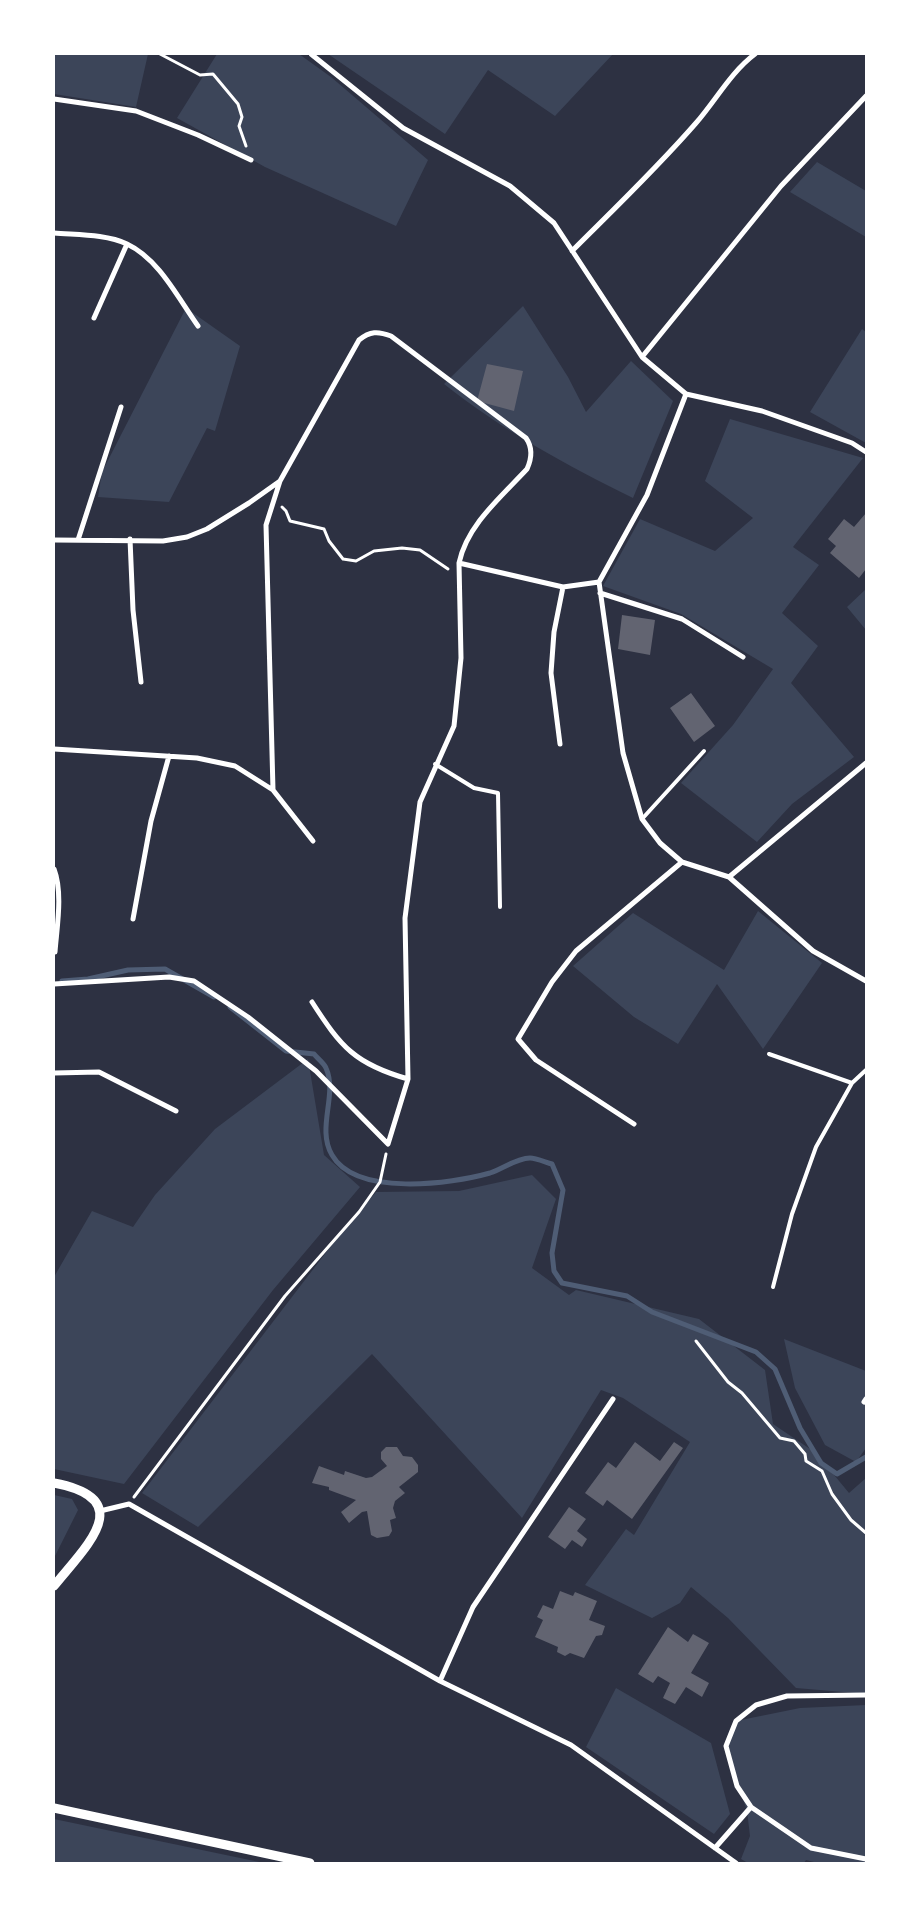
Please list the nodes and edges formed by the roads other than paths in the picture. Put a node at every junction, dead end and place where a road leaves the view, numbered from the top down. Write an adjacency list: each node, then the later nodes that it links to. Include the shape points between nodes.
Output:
1 (311, 54): 8 (street, via 403,128 510,186 554,223)
2 (755, 54): 8 (street, via 646,177)
3 (866, 96): 11 (street, via 781,186)
4 (54, 99): 5 (street, via 136,111)
5 (252, 160)
6 (54, 234): 7 (street)
7 (127, 244): 9 (street); 10 (street, via 145,256 158,271)
8 (572, 251): 11 (street)
9 (94, 318)
10 (198, 326)
11 (642, 356): 12 (street)
12 (686, 394): 14 (street, via 762,411 852,443); 20 (street, via 647,495)
13 (121, 407): 18 (street)
14 (866, 452)
15 (280, 481): 16 (street, via 207,529 187,537 163,541); 19 (street, via 359,340 374,332 391,336 530,444 530,462 526,469 471,531); 31 (street, via 266,526)
16 (130, 539): 18 (street); 24 (street)
17 (54, 540): 18 (street)
18 (78, 540)
19 (459, 563): 21 (street); 29 (street, via 461,658 454,726)
20 (599, 582): 21 (street); 22 (street)
21 (563, 587): 25 (street, via 554,632 551,673)
22 (600, 593): 23 (street, via 682,619); 32 (street, via 624,753)
23 (743, 657)
24 (141, 682)
25 (560, 744)
26 (54, 749): 28 (street)
27 (704, 751): 32 (lane)
28 (169, 756): 31 (street, via 235,766); 38 (street, via 151,821)
29 (435, 764): 37 (lane, via 474,788 498,794); 46 (street, via 420,802 405,918)
30 (866, 764): 36 (street)
31 (273, 790): 33 (street)
32 (642, 818): 34 (street, via 660,843)
33 (313, 841)
34 (682, 862): 36 (street); 49 (street, via 576,950 552,982 518,1039 536,1060)
35 (54, 869): 39 (street, via 58,893)
36 (729, 877): 40 (street, via 814,951)
37 (500, 907)
38 (133, 918)
39 (56, 952)
40 (866, 981)
41 (54, 984): 46 (street, via 170,977 194,981 248,1017 316,1071 388,1144)
42 (312, 1002): 46 (street, via 339,1043 368,1065)
43 (770, 1054): 47 (lane)
44 (866, 1070): 47 (lane)
45 (54, 1073): 48 (street, via 99,1072)
46 (408, 1079)
47 (852, 1083): 50 (lane, via 816,1147 792,1214)
48 (176, 1111)
49 (634, 1124)
50 (773, 1287)
51 (613, 1399): 55 (street, via 473,1607)
52 (54, 1482): 53 (street, via 76,1487 94,1498)
53 (100, 1511): 54 (street, via 98,1525 89,1542); 55 (street, via 129,1504)
54 (54, 1586)
55 (440, 1681): 59 (street, via 571,1745)
56 (866, 1695): 57 (street, via 787,1696 756,1705 736,1721 726,1746 736,1786)
57 (751, 1807): 59 (street); 60 (street, via 811,1848)
58 (54, 1808): 61 (street)
59 (716, 1848): 62 (street)
60 (866, 1859)
61 (310, 1863)
62 (736, 1863)

